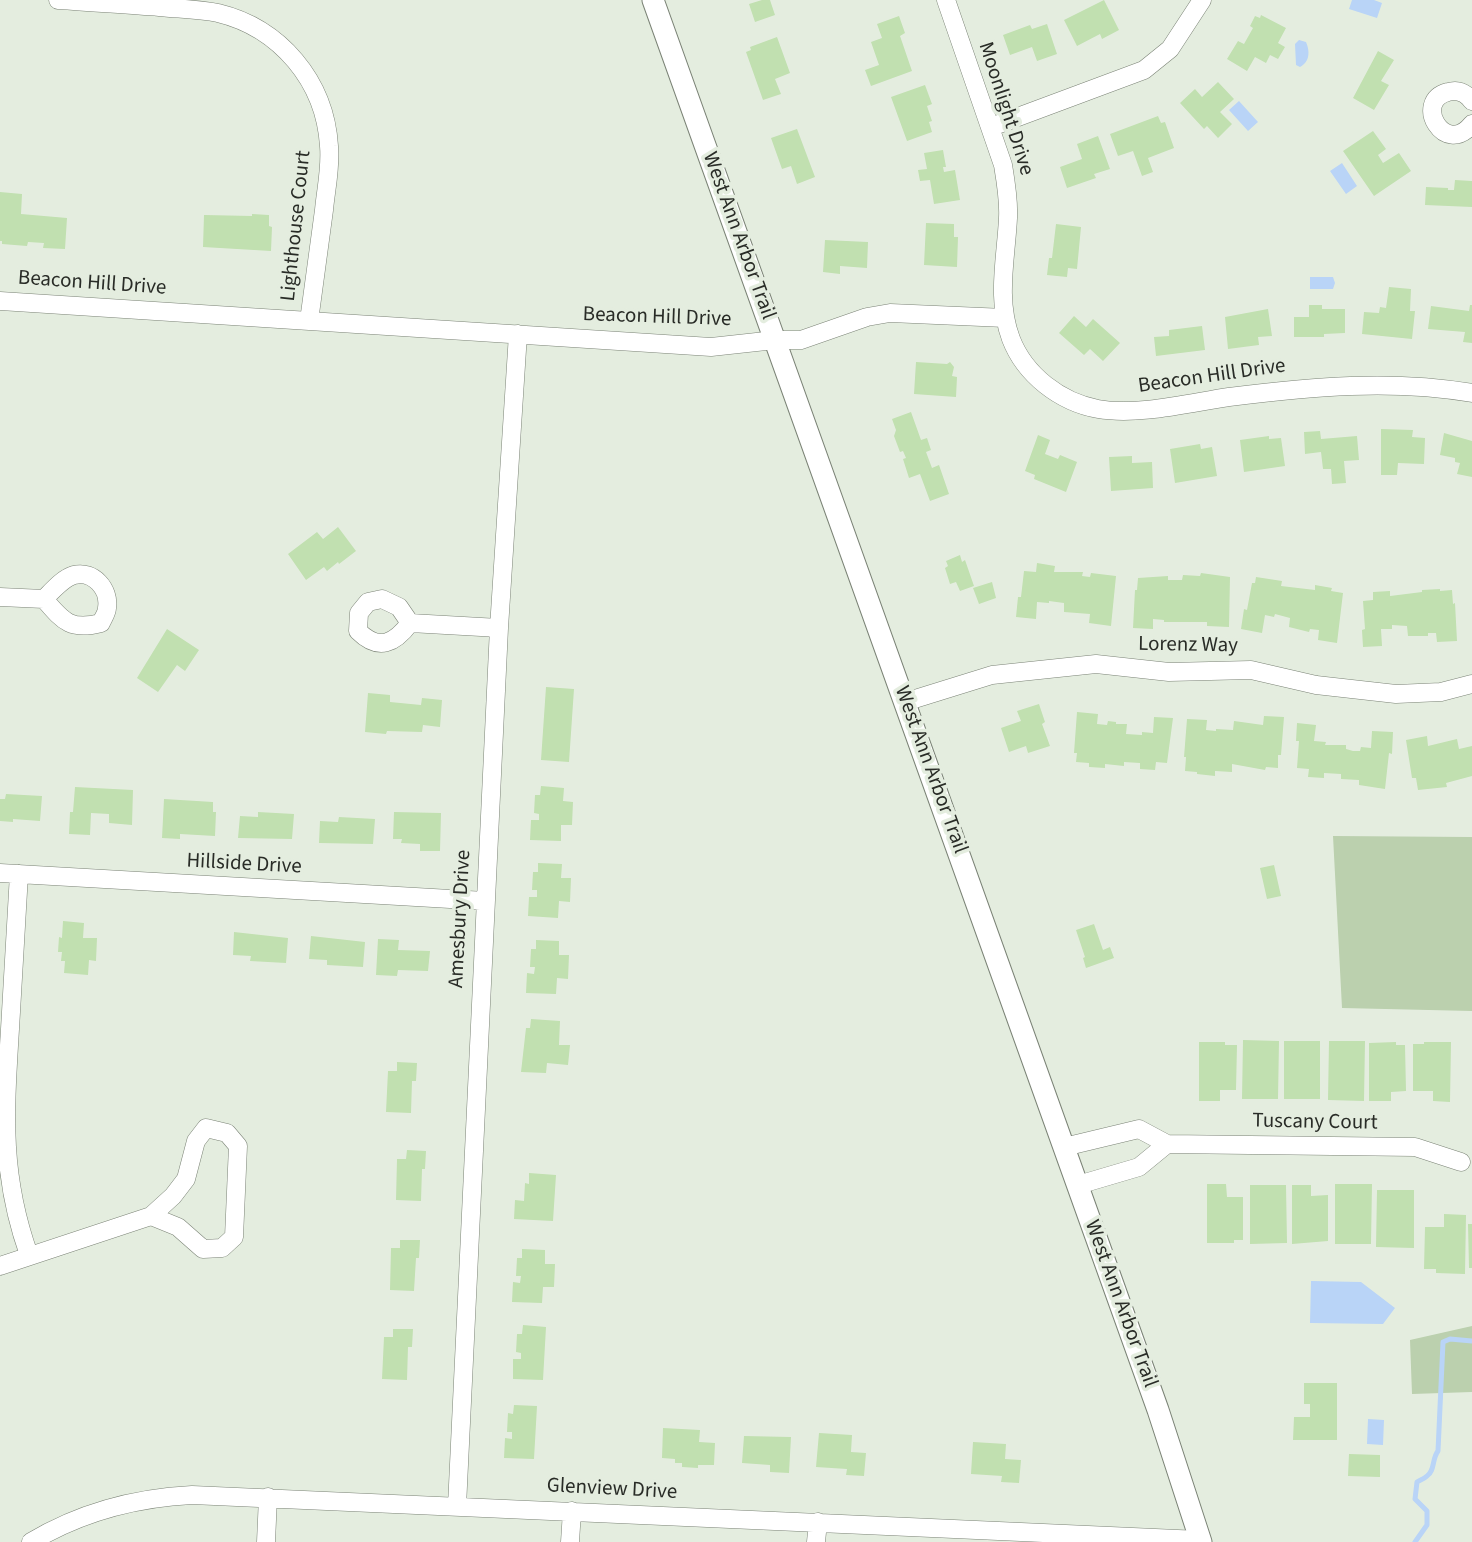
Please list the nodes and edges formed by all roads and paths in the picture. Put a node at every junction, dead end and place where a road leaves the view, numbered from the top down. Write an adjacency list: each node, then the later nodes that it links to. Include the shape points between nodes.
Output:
1 (58, 0): 10 (street, Lighthouse Court, via 198,10 235,18 272,38 305,72 326,121 330,160)
2 (653, 0): 12 (street, West Ann Arbor Trail)
3 (946, 0): 7 (street, Moonlight Drive)
4 (1202, 0): 7 (street, via 1170,50 1144,70)
5 (1469, 90): 6 (street, via 1443,94 1433,104 1433,118 1440,130 1454,134)
6 (1472, 124)
7 (991, 127): 9 (street, Moonlight Drive, via 1008,194 1002,290)
8 (0, 301): 10 (street, Beacon Hill Drive)
9 (1005, 318): 12 (street, Beacon Hill Drive, via 890,313 801,340); 13 (street, Beacon Hill Drive, via 1017,352 1037,378 1065,398 1097,409 1132,411 1362,384)
10 (310, 321): 11 (street, Beacon Hill Drive)
11 (518, 334): 12 (street, Beacon Hill Drive, via 711,347); 17 (street, Amesbury Drive)
12 (775, 340): 19 (street, West Ann Arbor Trail)
13 (1472, 393)
14 (0, 597): 15 (street)
15 (44, 599)
16 (410, 623): 17 (street)
17 (499, 628): 22 (street, Amesbury Drive)
18 (1472, 684): 19 (street, Lorenz Way, via 1441,692 1396,694 1316,685 1251,670 1169,672 1096,664 992,675)
19 (905, 702): 24 (street, West Ann Arbor Trail)
20 (0, 873): 21 (street, Hillside Drive)
21 (19, 874): 22 (street, Hillside Drive); 28 (street, via 5,1132 12,1199)
22 (485, 901): 31 (street, Amesbury Drive)
23 (1167, 1144): 24 (street, Tuscany Court, via 1139,1129); 25 (street, Tuscany Court, via 1415,1147); 26 (street, via 1139,1167)
24 (1064, 1147): 26 (street, West Ann Arbor Trail)
25 (1461, 1162)
26 (1078, 1185): 35 (street, West Ann Arbor Trail)
27 (151, 1216): 27 (street, via 178,1227 203,1249 222,1248 234,1237 238,1146 227,1133 206,1128 195,1141 186,1179); 28 (street)
28 (29, 1255): 29 (street)
29 (0, 1266)
30 (268, 1497): 31 (street, Glenview Drive); 36 (street, Glenview Drive, via 192,1495 134,1501 79,1517); 37 (street)
31 (457, 1506): 32 (street, Glenview Drive)
32 (572, 1511): 33 (street, Glenview Drive); 38 (street)
33 (818, 1522): 34 (street, Glenview Drive); 39 (street)
34 (1038, 1537): 35 (street, Glenview Drive)
35 (1201, 1541)
36 (31, 1542)
37 (266, 1542)
38 (570, 1542)
39 (816, 1542)

